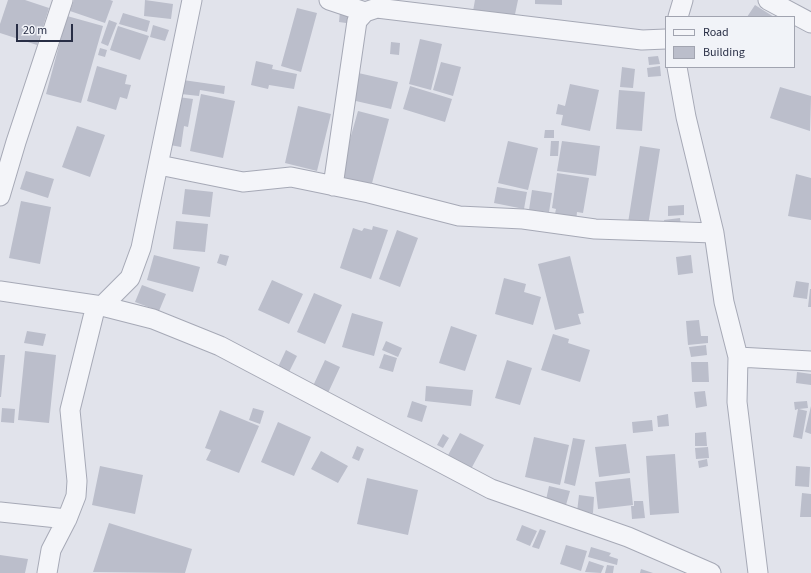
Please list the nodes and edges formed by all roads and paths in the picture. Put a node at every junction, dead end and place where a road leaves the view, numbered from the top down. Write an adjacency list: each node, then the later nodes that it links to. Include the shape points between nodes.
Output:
1 (63, 0): 13 (street)
2 (192, 0): 11 (street)
3 (329, 0): 6 (street)
4 (683, 0): 7 (street)
5 (768, 0): 8 (street)
6 (365, 12): 9 (street, via 377,8 642,40); 12 (street, via 357,22)
7 (678, 16)
8 (811, 23)
9 (665, 40)
10 (677, 68): 14 (street)
11 (159, 165): 12 (street, via 243,182 291,177); 16 (street, via 141,248 130,278)
12 (332, 186): 14 (street, via 369,192 459,216 523,219 595,229)
13 (0, 196)
14 (714, 233): 17 (street, via 724,302)
15 (0, 291): 16 (street)
16 (99, 305): 20 (street, via 70,410 77,482 76,496); 22 (street, via 153,319 220,346 492,489 628,537)
17 (738, 357): 18 (street); 23 (street, via 737,402)
18 (811, 361)
19 (0, 512): 20 (street)
20 (67, 519): 21 (street, via 50,550)
21 (47, 573)
22 (711, 573)
23 (758, 573)

